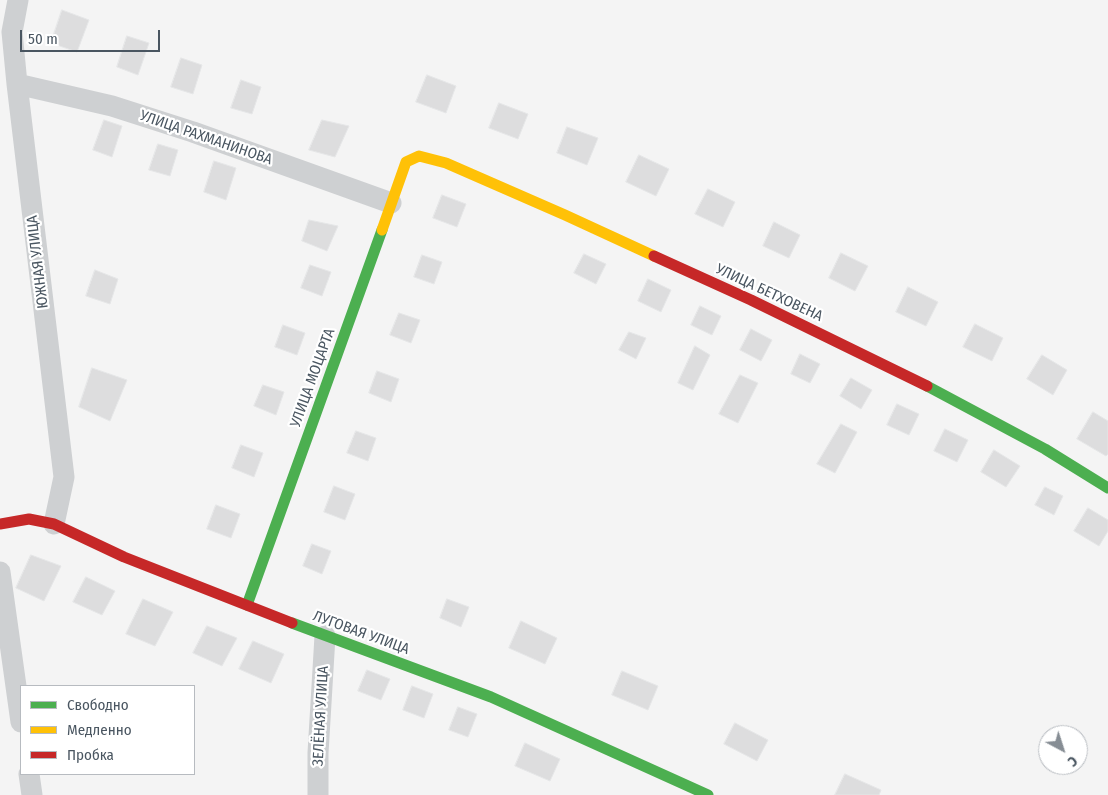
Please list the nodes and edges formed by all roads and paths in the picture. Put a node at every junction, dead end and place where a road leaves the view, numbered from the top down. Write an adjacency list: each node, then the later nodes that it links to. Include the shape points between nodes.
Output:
1 (18, 0): 2 (street, ЮЖНАЯ УЛИЦА, via 12,32)
2 (16, 84): 4 (street, УЛИЦА РАХМАНИНОВА, via 112,106); 7 (street, ЮЖНАЯ УЛИЦА, via 64,477)
3 (406, 162): 4 (street, УЛИЦА МОЦАРТА); 5 (street, УЛИЦА БЕТХОВЕНА, via 419,156 446,164 751,300 940,392 1045,449)
4 (391, 203): 9 (street, УЛИЦА МОЦАРТА)
5 (1108, 488)
6 (0, 524): 7 (street, ЛУГОВАЯ УЛИЦА, via 29,519)
7 (54, 524): 9 (street, ЛУГОВАЯ УЛИЦА, via 124,557)
8 (0, 572): 11 (street)
9 (247, 605): 10 (street, ЛУГОВАЯ УЛИЦА)
10 (325, 636): 14 (street, ЗЕЛЁНАЯ УЛИЦА); 15 (street, ЛУГОВАЯ УЛИЦА, via 491,697)
11 (20, 715)
12 (28, 775): 13 (street)
13 (32, 795)
14 (318, 795)
15 (708, 795)

